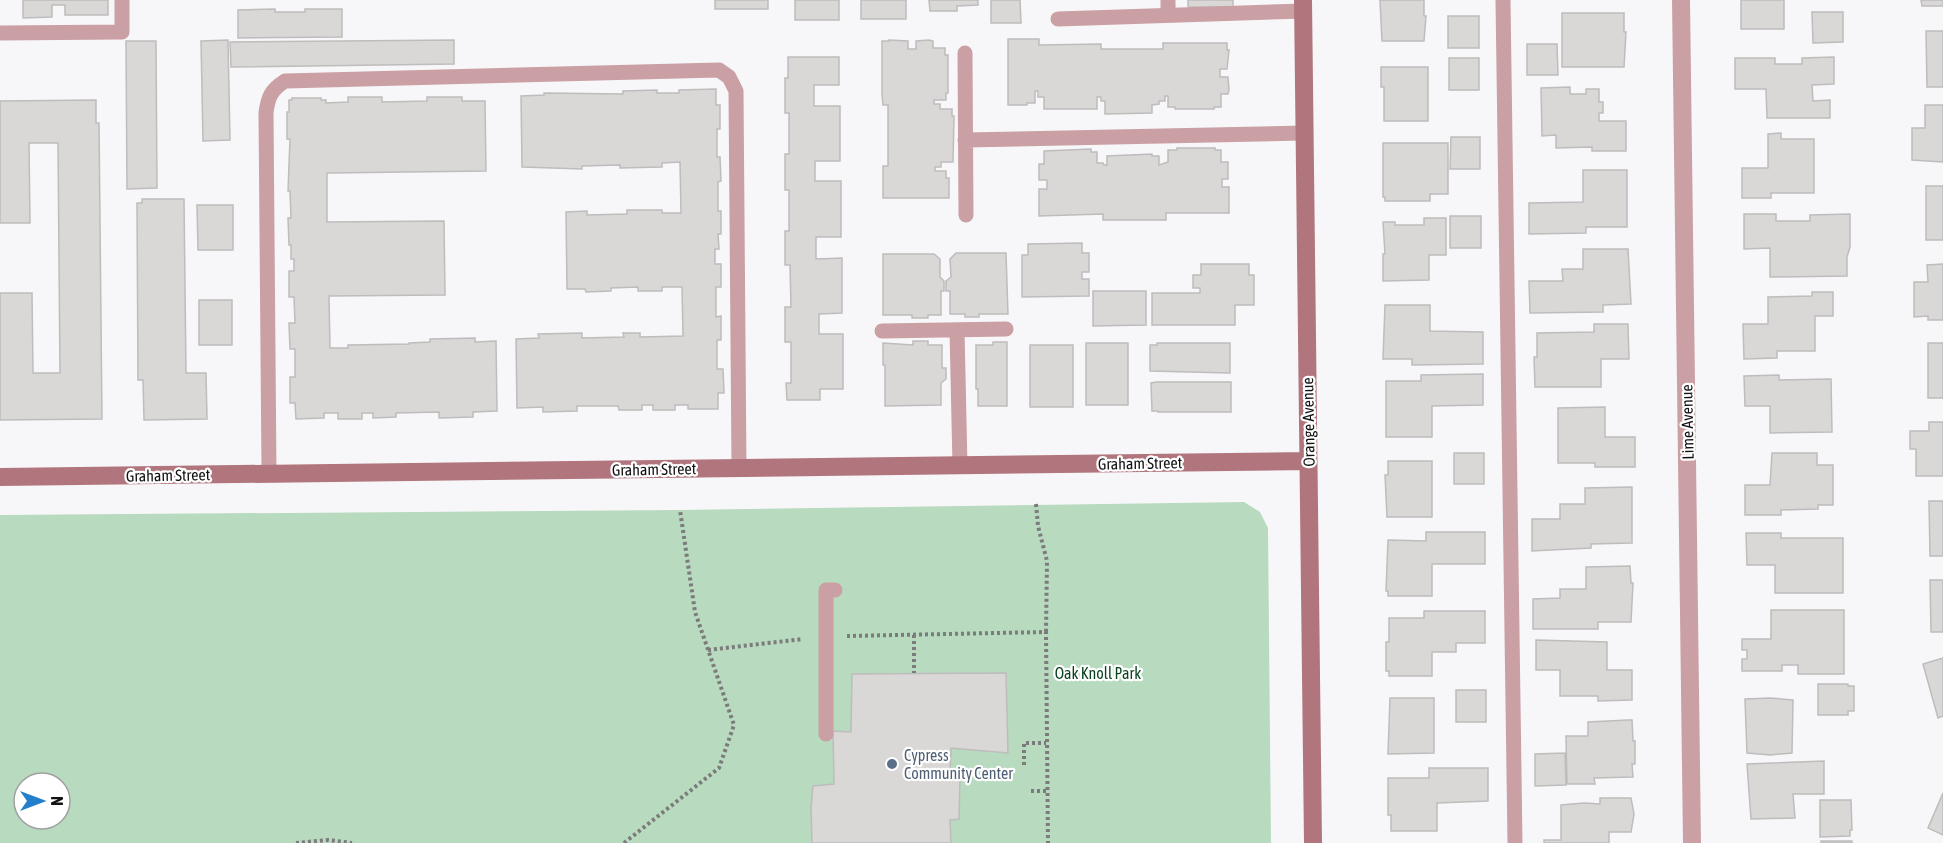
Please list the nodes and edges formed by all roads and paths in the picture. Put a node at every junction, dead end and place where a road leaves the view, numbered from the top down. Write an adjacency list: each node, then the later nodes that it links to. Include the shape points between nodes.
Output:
1 (122, 0): 7 (lane, via 122,32)
2 (1503, 0): 38 (lane)
3 (1681, 0): 39 (street, Lime Avenue)
4 (1303, 6): 5 (lane); 9 (street, Orange Avenue)
5 (1168, 8): 6 (lane)
6 (1058, 19)
7 (0, 33)
8 (965, 52): 10 (lane)
9 (1304, 133): 10 (lane); 15 (street, Orange Avenue)
10 (966, 140): 11 (lane)
11 (966, 215)
12 (1006, 329): 13 (lane)
13 (957, 330): 14 (lane); 16 (lane)
14 (882, 331)
15 (1308, 461): 16 (street, Graham Street); 37 (street, Orange Avenue)
16 (960, 466): 17 (street, Graham Street)
17 (739, 468): 18 (street, Graham Street); 18 (lane, via 736,91 729,77 719,70 285,81 274,88 266,113)
18 (269, 473): 19 (street, Graham Street)
19 (0, 477)
20 (1036, 504): 23 (path, via 1047,561)
21 (680, 510): 26 (path, via 695,612)
22 (835, 590): 25 (lane, via 826,590)
23 (1046, 632): 24 (path); 29 (path)
24 (914, 635): 25 (path); 27 (path)
25 (826, 636): 26 (path); 28 (lane)
26 (708, 650): 35 (path, via 734,725 719,768)
27 (914, 673)
28 (826, 734)
29 (1046, 743): 30 (path, via 1024,743); 32 (path)
30 (1024, 765)
31 (1031, 791): 32 (path)
32 (1046, 791): 36 (path)
33 (296, 843): 34 (path)
34 (352, 843)
35 (624, 843)
36 (1048, 843)
37 (1313, 843)
38 (1515, 843)
39 (1692, 843)

